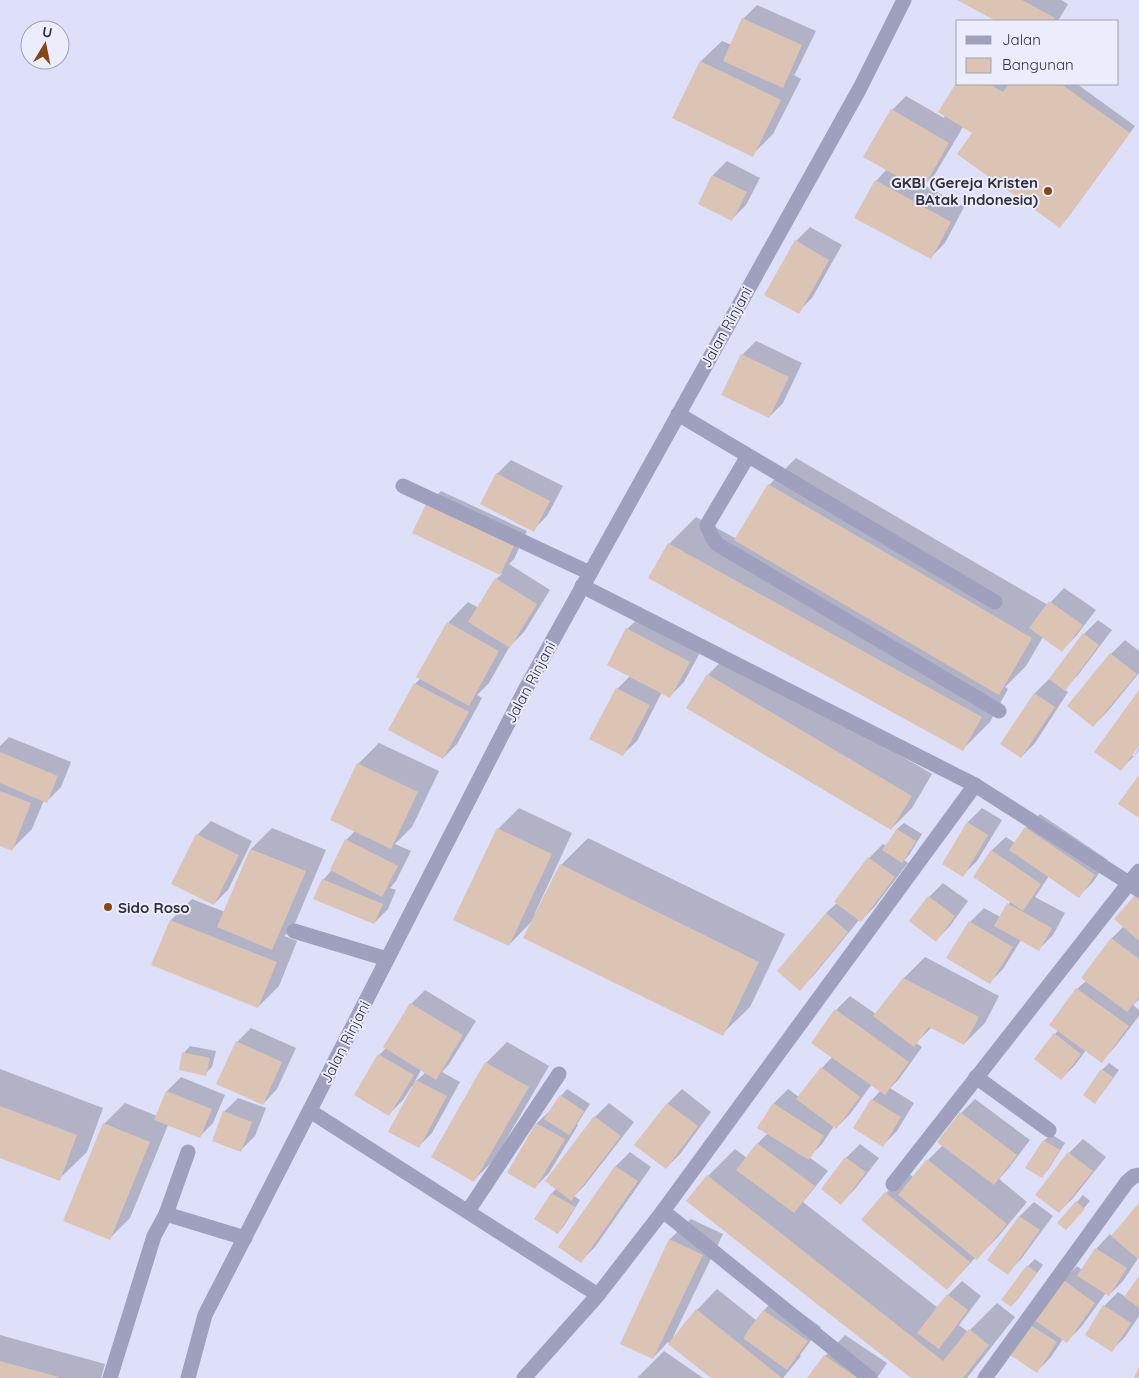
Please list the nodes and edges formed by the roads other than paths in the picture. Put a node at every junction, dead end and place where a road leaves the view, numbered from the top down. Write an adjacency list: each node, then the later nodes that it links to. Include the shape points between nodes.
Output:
1 (904, 0): 2 (street, Jalan Rinjani, via 860,88)
2 (678, 414): 3 (street); 5 (street, Jalan Rinjani)
3 (748, 456): 7 (street); 8 (street, via 708,526 717,544)
4 (403, 486): 5 (street)
5 (590, 573): 6 (street, Jalan Rinjani)
6 (582, 586): 9 (street); 13 (street, Jalan Rinjani, via 524,690)
7 (995, 602)
8 (999, 711)
9 (975, 785): 11 (street); 22 (street)
10 (1139, 871): 11 (street)
11 (1134, 886): 15 (street)
12 (294, 930): 13 (street)
13 (387, 959): 16 (street, Jalan Rinjani)
14 (559, 1074): 21 (street)
15 (976, 1077): 17 (street); 20 (street)
16 (310, 1111): 21 (street); 24 (street, Jalan Rinjani)
17 (1049, 1130)
18 (188, 1152): 23 (street)
19 (1139, 1175): 30 (street, via 1126,1182)
20 (893, 1184)
21 (468, 1211): 25 (street)
22 (663, 1211): 25 (street); 29 (street)
23 (166, 1214): 24 (street); 27 (street, via 154,1236)
24 (245, 1238): 26 (street, Jalan Rinjani, via 205,1315)
25 (598, 1295): 28 (street)
26 (192, 1376)
27 (110, 1378)
28 (524, 1378)
29 (870, 1378)
30 (985, 1378)

